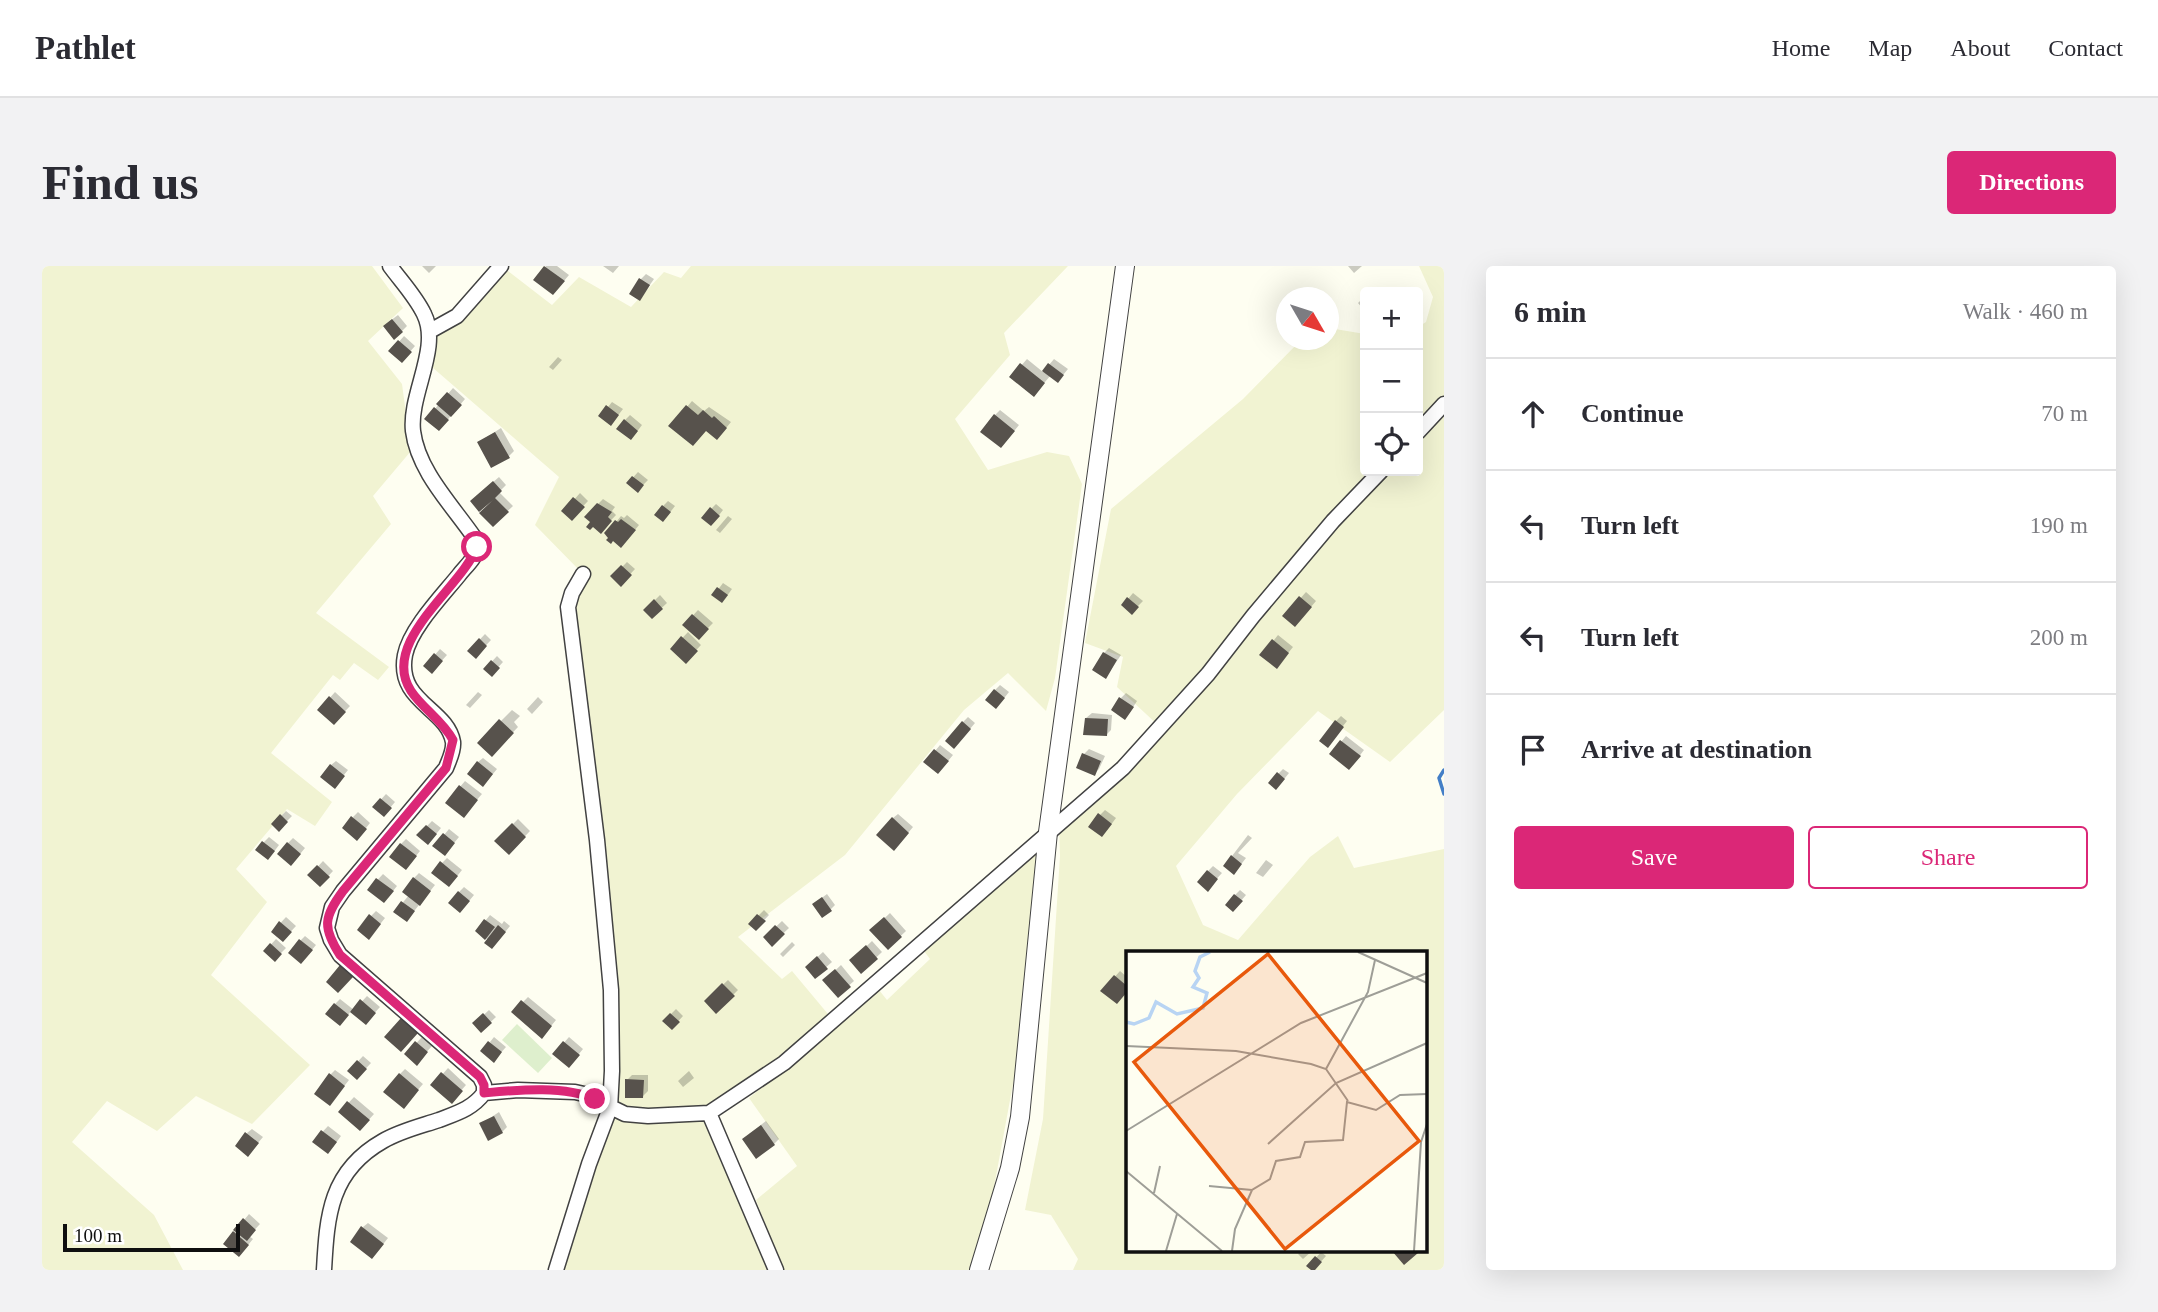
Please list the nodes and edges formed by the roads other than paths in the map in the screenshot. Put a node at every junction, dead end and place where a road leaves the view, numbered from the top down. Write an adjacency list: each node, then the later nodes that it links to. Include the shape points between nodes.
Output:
1 (390, 266): 4 (street, via 424,314)
2 (501, 266): 4 (street, via 457,316)
3 (1125, 266): 9 (street)
4 (430, 331): 10 (street, via 413,431 430,475 477,547 408,643 404,672 411,691 448,732 453,747 446,768 332,906 327,928 346,961 480,1077)
5 (1444, 404): 6 (street)
6 (1423, 427)
7 (1376, 476): 9 (street, via 1123,768)
8 (583, 574): 11 (street, via 568,607 611,990)
9 (1048, 832): 12 (street, via 784,1063); 16 (street, via 1020,1117 1010,1168)
10 (484, 1093): 11 (street, via 575,1092); 13 (street, via 469,1108 385,1139 347,1172 331,1205)
11 (610, 1108): 12 (street, via 648,1116); 14 (street)
12 (709, 1113): 15 (street)
13 (324, 1270)
14 (556, 1270)
15 (776, 1270)
16 (979, 1270)

